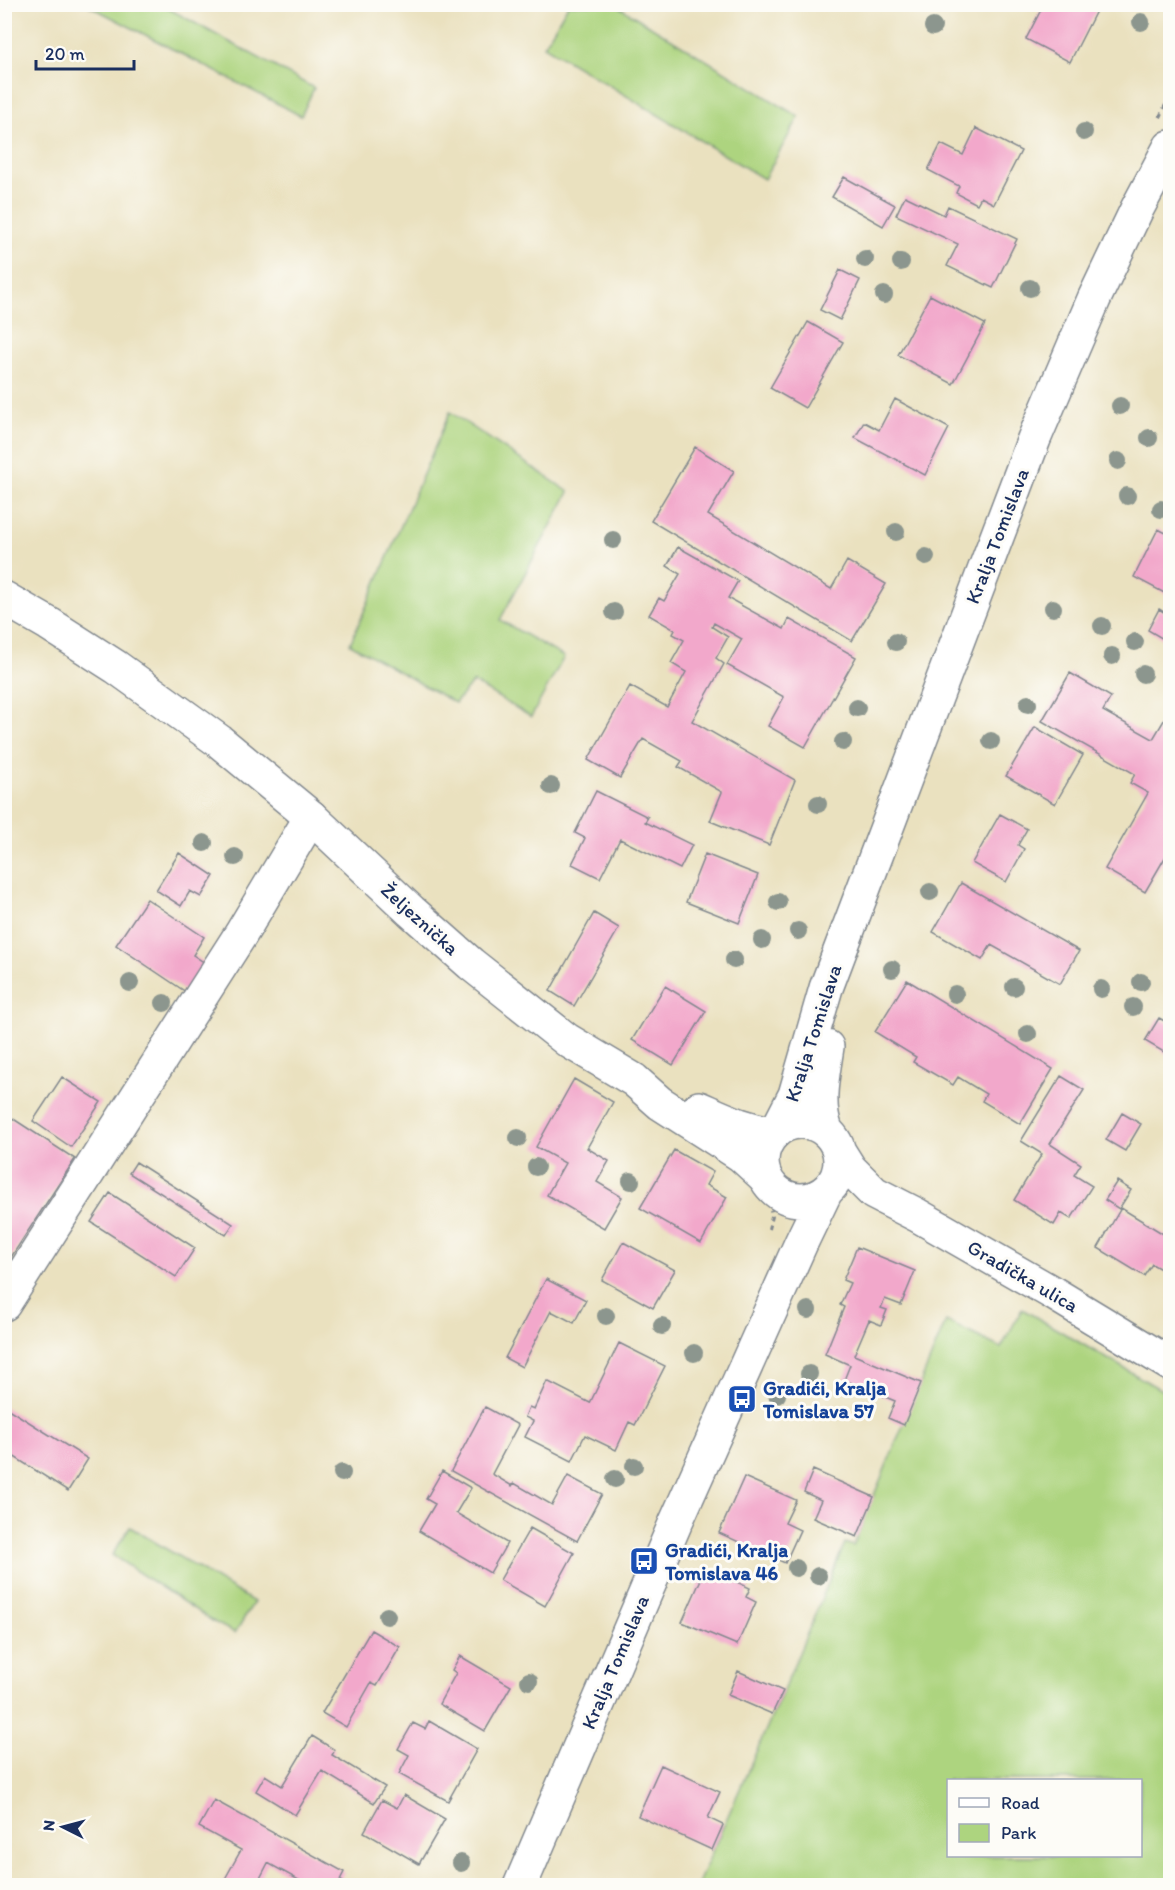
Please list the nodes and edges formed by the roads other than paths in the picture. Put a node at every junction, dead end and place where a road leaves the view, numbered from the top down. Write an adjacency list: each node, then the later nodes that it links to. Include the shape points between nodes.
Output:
1 (1170, 147): 4 (street, Kralja Tomislava, via 1094,299 1034,439)
2 (4, 598): 3 (street, Željeznička, via 116,667 219,741)
3 (311, 816): 5 (street, Željeznička, via 471,964 567,1040); 12 (street, via 241,934)
4 (847, 936): 6 (street, Kralja Tomislava, via 826,988 801,1080); 7 (street, Kralja Tomislava, via 822,1083 821,1117)
5 (634, 1080): 6 (street, Željeznička, via 736,1125); 8 (street, Željeznička, via 660,1103 741,1155)
6 (775, 1132): 7 (street, via 799,1122 816,1125); 8 (street, via 764,1150 763,1167)
7 (833, 1142): 9 (street, via 840,1164); 10 (street, Gradička ulica)
8 (775, 1186): 9 (street, via 794,1199 816,1197); 11 (street, via 795,1216)
9 (826, 1191): 10 (street, Gradička ulica); 11 (street, Kralja Tomislava)
10 (874, 1193): 13 (street, Gradička ulica, via 1013,1269)
11 (801, 1242): 14 (street, Kralja Tomislava)
12 (4, 1304)
13 (1170, 1364)
14 (520, 1886)

